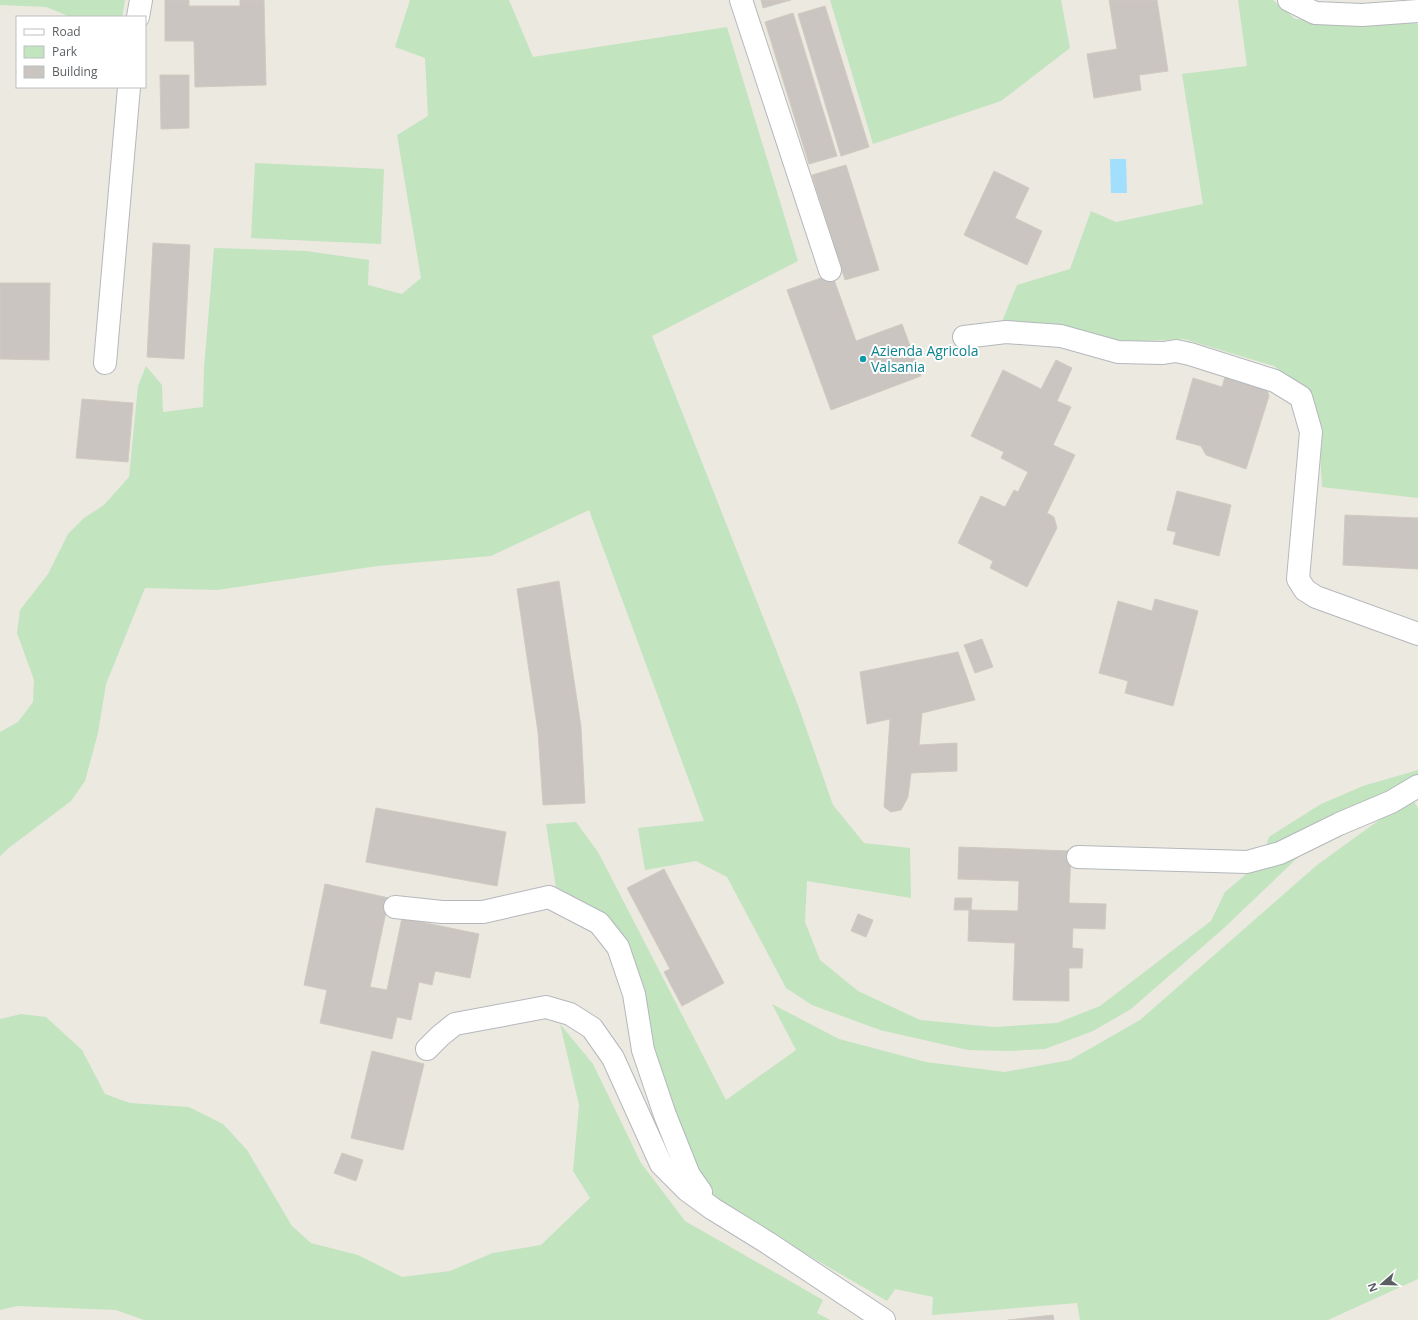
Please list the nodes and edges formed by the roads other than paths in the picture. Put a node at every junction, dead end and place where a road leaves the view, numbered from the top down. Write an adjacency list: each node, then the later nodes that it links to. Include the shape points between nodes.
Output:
1 (141, 0): 5 (street)
2 (741, 0): 7 (street)
3 (1289, 0): 4 (street, via 1314,14)
4 (1418, 12)
5 (138, 16)
6 (129, 88): 9 (street)
7 (830, 270)
8 (964, 338): 10 (street, via 1006,332 1061,336 1118,352 1183,352 1275,382 1301,397 1311,432 1298,579 1305,590 1316,597)
9 (105, 362)
10 (1418, 634)
11 (1418, 786): 12 (street, via 1391,802 1280,853 1247,862)
12 (1078, 857)
13 (395, 908): 15 (street, via 483,912 549,897 598,923 618,947 634,994 643,1050 665,1115 689,1175)
14 (427, 1050): 15 (street, via 454,1024 546,1007 570,1014 592,1028 613,1058 661,1164 687,1190)
15 (713, 1209): 16 (street)
16 (884, 1320)

